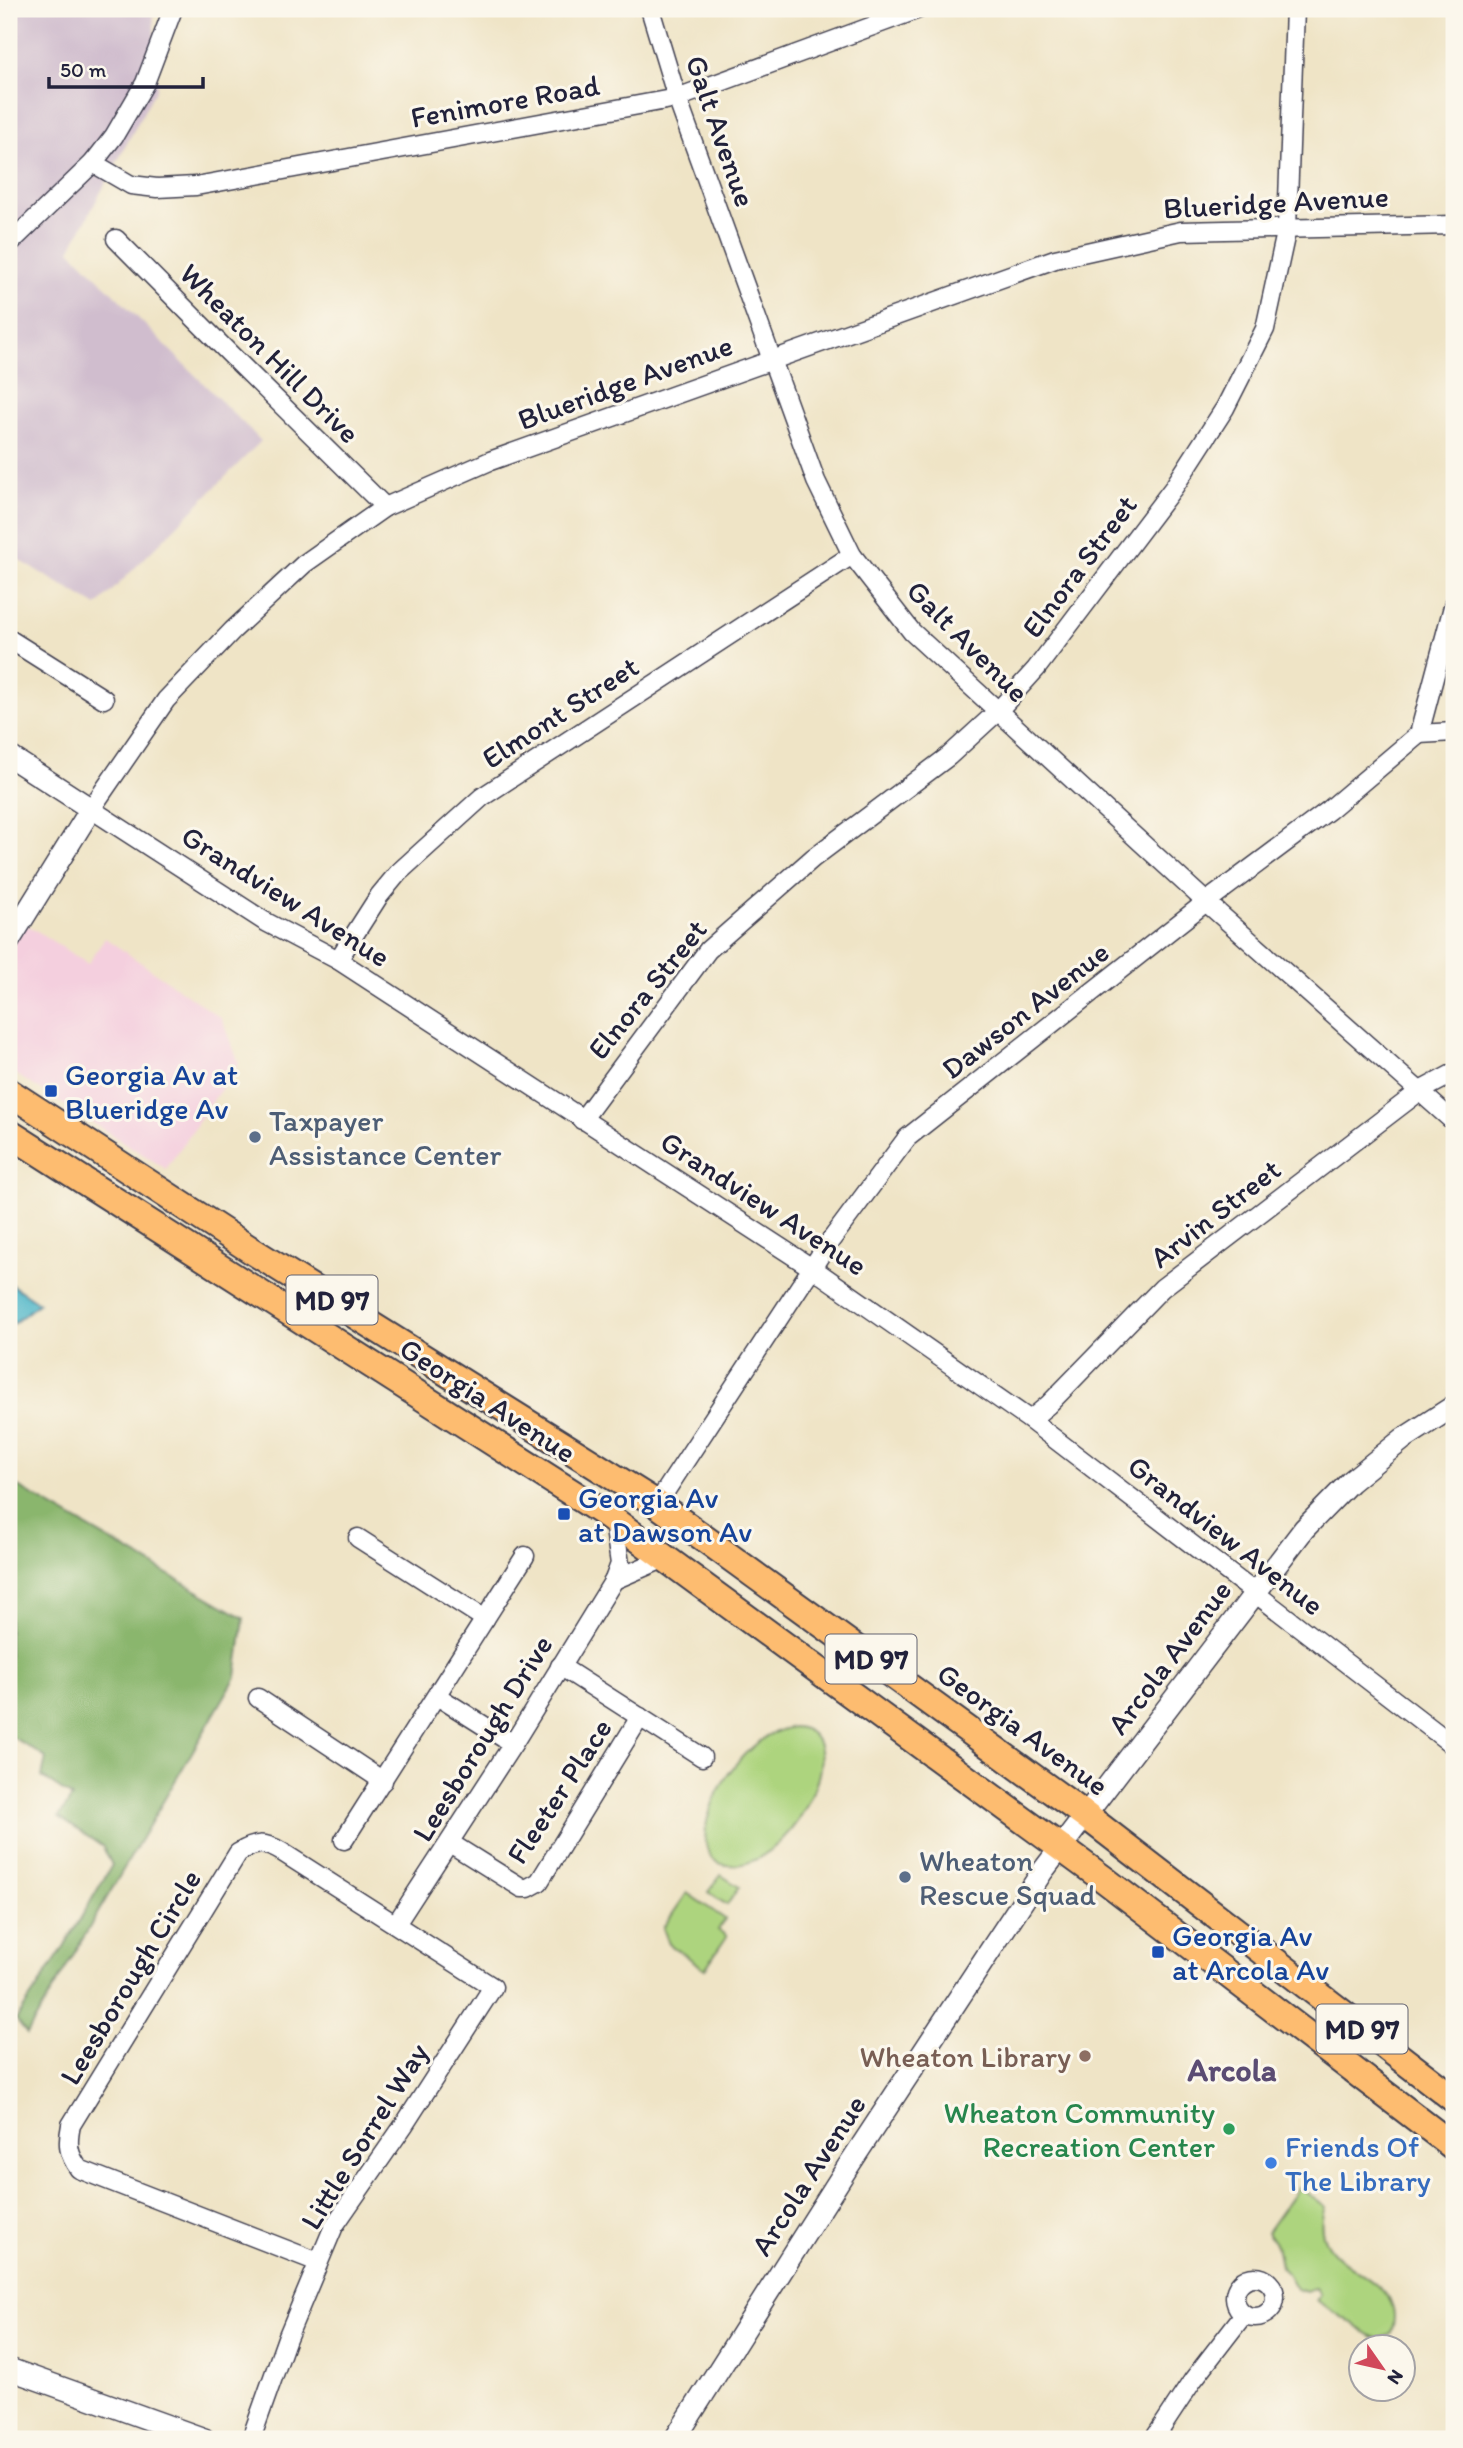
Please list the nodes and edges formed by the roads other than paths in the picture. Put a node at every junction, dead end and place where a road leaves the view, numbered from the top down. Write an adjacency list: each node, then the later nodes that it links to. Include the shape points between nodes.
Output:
1 (173, 9): 6 (street, via 145,83)
2 (650, 9): 5 (street, Galt Avenue)
3 (919, 9): 5 (street, Fenimore Road)
4 (1295, 9): 8 (street, Elnora Street)
5 (677, 98): 6 (street, Fenimore Road, via 195,186 131,185); 11 (street, Galt Avenue)
6 (93, 163): 9 (street)
7 (1454, 225): 8 (street, Blueridge Avenue)
8 (1287, 228): 11 (street, Blueridge Avenue, via 1181,231 1055,259); 17 (street, Elnora Street, via 1265,328 1225,408 1174,487 1036,669)
9 (11, 236)
10 (116, 239): 12 (street, Wheaton Hill Drive)
11 (772, 361): 12 (street, Blueridge Avenue, via 490,461); 13 (street, Galt Avenue, via 816,481)
12 (385, 507): 21 (street, Blueridge Avenue, via 304,564 233,630 166,700)
13 (852, 555): 17 (street, Galt Avenue, via 912,632); 24 (street, Elmont Street, via 482,797 398,873)
14 (1454, 603): 19 (street)
15 (9, 639): 16 (street)
16 (104, 699)
17 (997, 712): 22 (street, Galt Avenue); 28 (street, Elnora Street, via 949,756 813,858 708,950)
18 (1454, 732): 19 (street)
19 (1419, 734): 22 (street, Dawson Avenue, via 1329,810)
20 (9, 756): 21 (street, Grandview Avenue)
21 (92, 809): 23 (street, Blueridge Avenue); 24 (street, Grandview Avenue, via 264,920)
22 (1206, 902): 26 (street, Galt Avenue); 31 (street, Dawson Avenue, via 907,1138)
23 (9, 941)
24 (338, 960): 28 (street, Grandview Avenue)
25 (1454, 1073): 26 (street, Arvin Street)
26 (1420, 1091): 29 (street, Galt Avenue); 33 (street, Arvin Street, via 1162,1288)
27 (9, 1093): 34 (main road, Georgia Avenue / MD 97)
28 (582, 1120): 31 (street, Grandview Avenue)
29 (1454, 1122)
30 (9, 1133): 35 (main road, Georgia Avenue / MD 97)
31 (812, 1268): 33 (street, Grandview Avenue); 34 (street, Dawson Avenue)
32 (1454, 1406): 41 (street, Arcola Avenue, via 1350,1482 1304,1529)
33 (1030, 1420): 41 (street, Grandview Avenue)
34 (657, 1504): 35 (main road); 39 (main road, via 657,1531); 51 (main road, Georgia Avenue / MD 97)
35 (591, 1505): 36 (main road, Georgia Avenue / MD 97)
36 (614, 1522): 39 (main road, Georgia Avenue / MD 97); 40 (street, Leesborough Drive, via 620,1564)
37 (358, 1538): 42 (street)
38 (525, 1556): 42 (street)
39 (665, 1558): 40 (street); 54 (main road, Georgia Avenue / MD 97)
40 (614, 1580): 43 (street, Leesborough Drive)
41 (1253, 1593): 48 (street, Grandview Avenue); 51 (street, Arcola Avenue)
42 (485, 1619): 44 (street)
43 (560, 1666): 46 (street, Fleeter Place); 47 (street, Leesborough Drive)
44 (437, 1696): 47 (street); 50 (street)
45 (258, 1698): 50 (street)
46 (640, 1717): 49 (street, Fleeter Place); 53 (street, Fleeter Place, via 539,1882 522,1888)
47 (513, 1744): 53 (street, Leesborough Drive)
48 (1454, 1746)
49 (702, 1757)
50 (383, 1781): 52 (street)
51 (1085, 1815): 54 (street, Arcola Avenue); 57 (main road, Georgia Avenue / MD 97)
52 (344, 1840)
53 (450, 1843): 55 (street, Leesborough Drive)
54 (1060, 1848): 58 (main road, Georgia Avenue / MD 97); 64 (street, Arcola Avenue, via 912,2068)
55 (396, 1924): 56 (street, Leesborough Circle); 59 (street, Leesborough Circle, via 270,1844 250,1845 238,1853 72,2125 67,2144 79,2169)
56 (493, 1987): 59 (street, Little Sorrel Way, via 334,2227)
57 (1454, 2099)
58 (1454, 2147)
59 (318, 2262): 63 (street, Little Sorrel Way)
60 (1244, 2314): 65 (street)
61 (9, 2369): 62 (street)
62 (204, 2439)
63 (251, 2439)
64 (676, 2439)
65 (1154, 2439)

